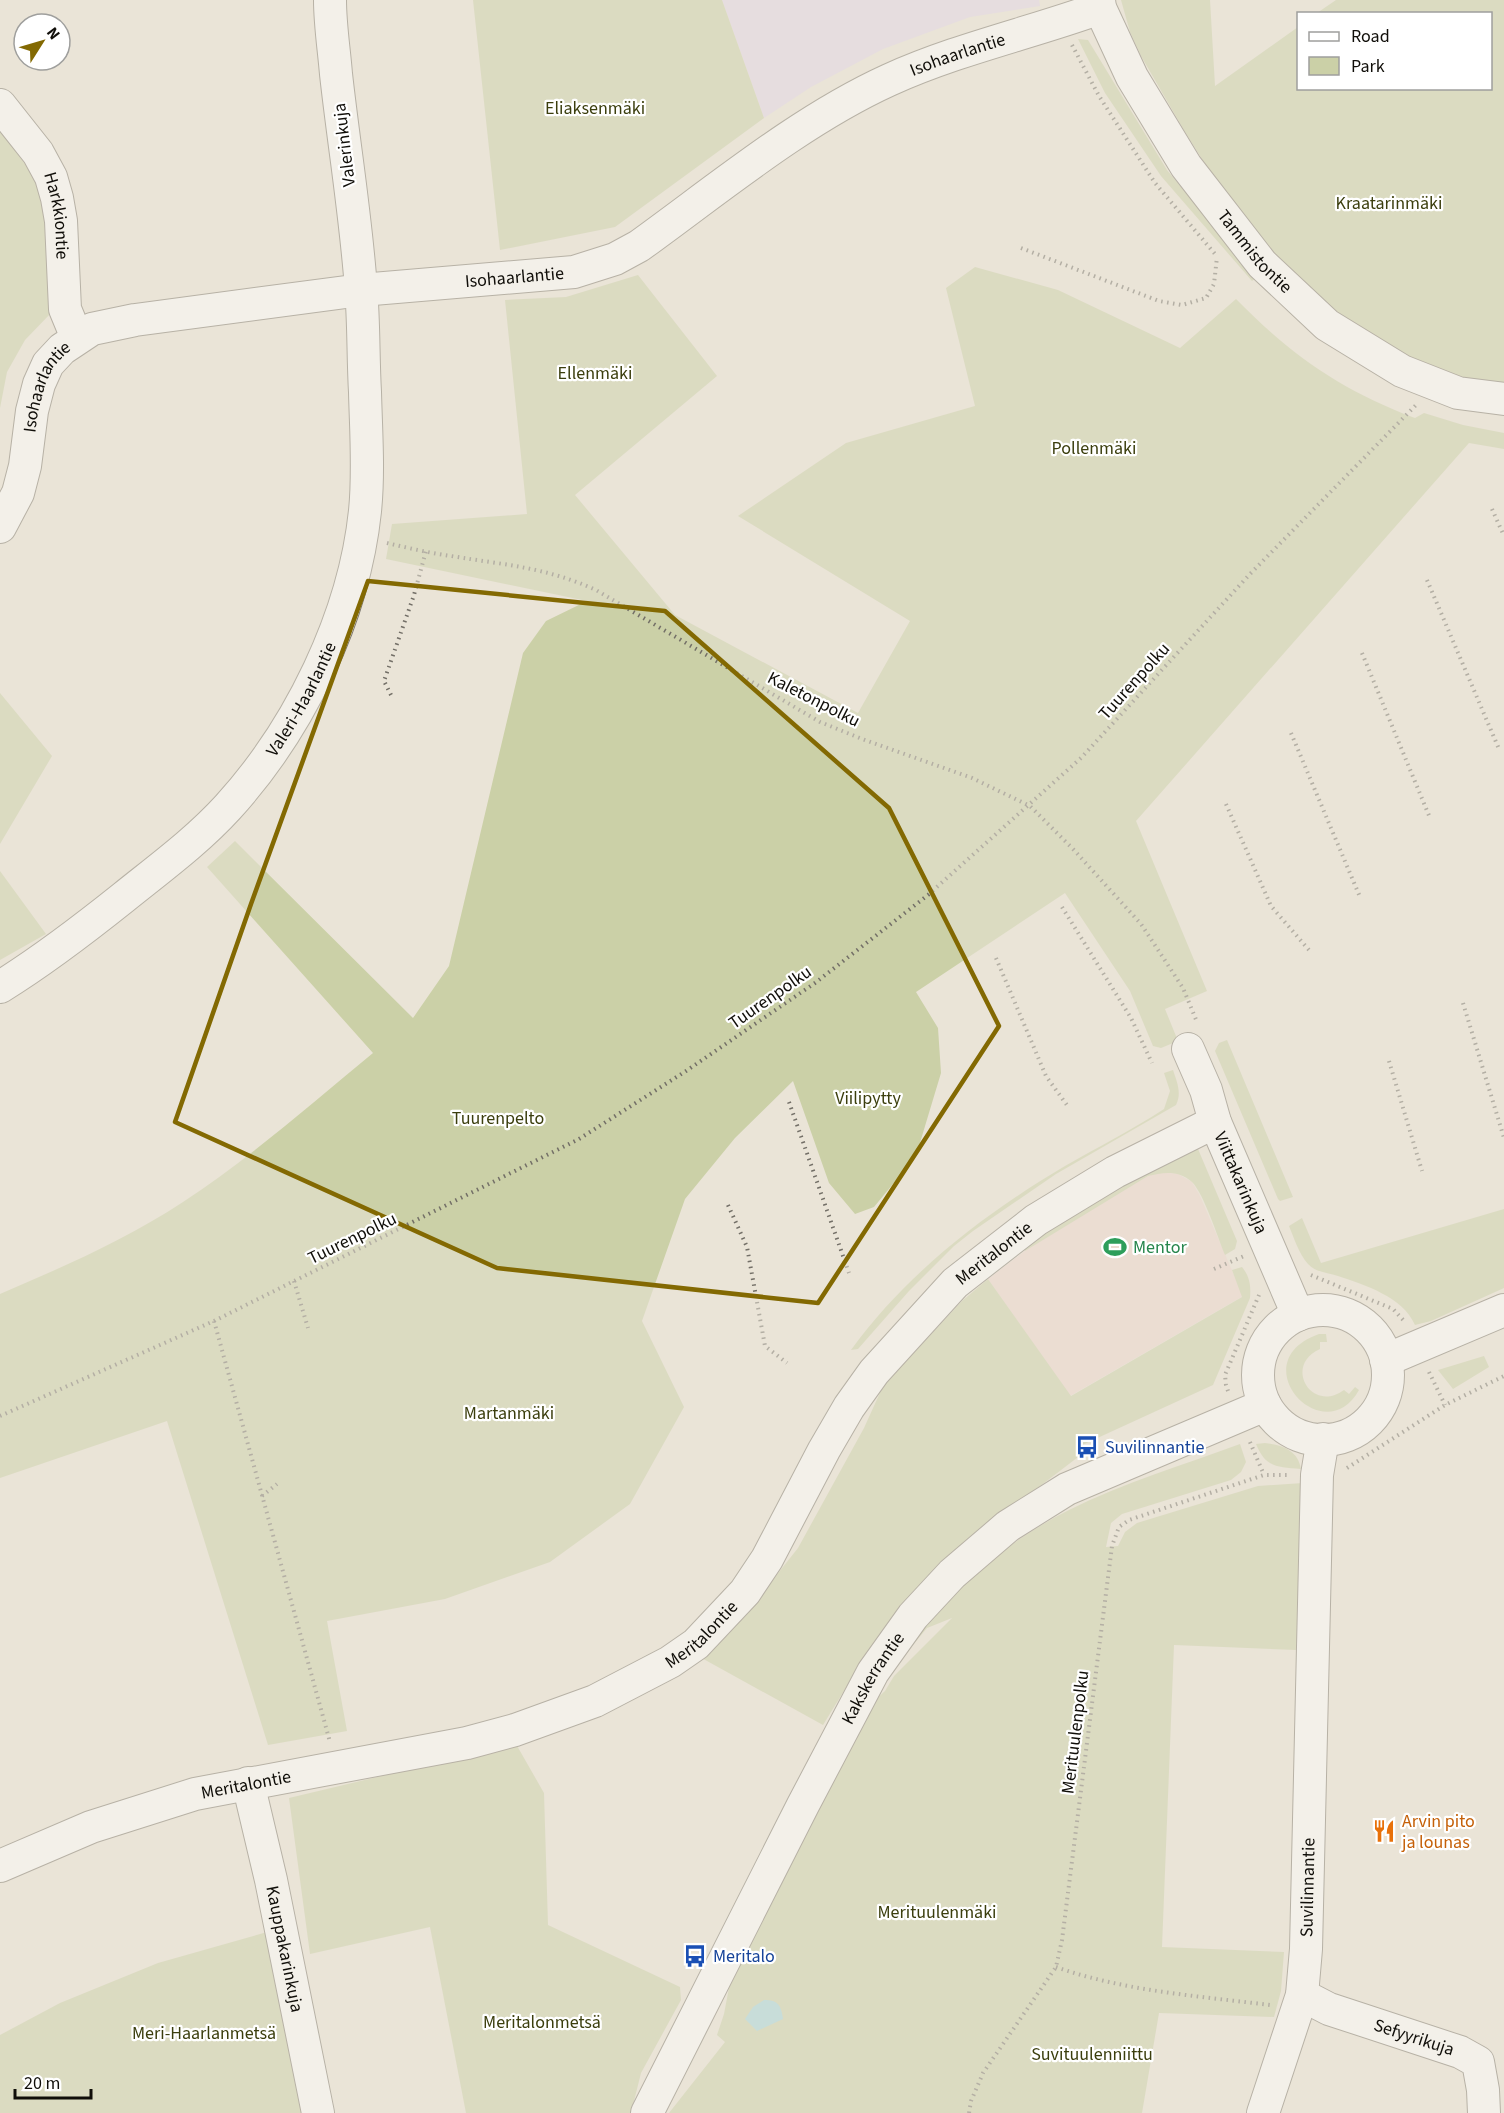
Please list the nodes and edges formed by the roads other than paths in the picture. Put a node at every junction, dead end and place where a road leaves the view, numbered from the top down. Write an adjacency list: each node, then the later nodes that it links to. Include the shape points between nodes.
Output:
1 (330, 0): 4 (street, Valerinkuja)
2 (1100, 4): 4 (street, Isohaarlantie, via 1062,22 923,66 853,98 615,259 554,275); 6 (street, Tammistontie, via 1132,77 1186,166 1262,264 1327,325 1402,371 1458,393)
3 (0, 105): 5 (street, Harkkiontie, via 38,153 51,177 61,221 65,309)
4 (361, 290): 5 (street, Isohaarlantie, via 106,325); 8 (street, Valeri-Haarlantie, via 367,469 364,514 338,621 308,692 255,773 197,838 38,964)
5 (77, 338): 7 (street, Isohaarlantie, via 48,364 39,384 18,493)
6 (1504, 399)
7 (0, 527)
8 (0, 987)
9 (1188, 1049): 10 (street, Viittakarinkuja)
10 (1215, 1122): 12 (street, Viittakarinkuja); 16 (street, Meritalontie, via 1115,1172 1036,1220 955,1282 874,1372 849,1407 767,1559 745,1592 696,1644 670,1662 594,1701 477,1740)
11 (1504, 1310): 13 (street)
12 (1298, 1315): 13 (street, via 1317,1310 1347,1314 1372,1332); 14 (street, via 1275,1331 1265,1344 1258,1374)
13 (1386, 1360): 15 (street, via 1386,1390 1372,1418 1346,1435)
14 (1265, 1405): 15 (street, via 1286,1428 1300,1436); 21 (street, Kakskerrantie, via 1067,1489 1008,1526 952,1574 913,1616 873,1672)
15 (1323, 1439): 18 (street, Suvilinnantie, via 1317,1475 1306,1949)
16 (248, 1784): 17 (street, Meritalontie, via 195,1794 129,1814); 20 (street, Kauppakarinkuja)
17 (0, 1866)
18 (1300, 2002): 19 (street, Sefyyrikuja); 22 (street, Suvilinnantie)
19 (1491, 2063): 23 (street, Sefyyrikuja, via 1483,2090)
20 (318, 2113)
21 (647, 2113)
22 (1263, 2113)
23 (1484, 2113)

